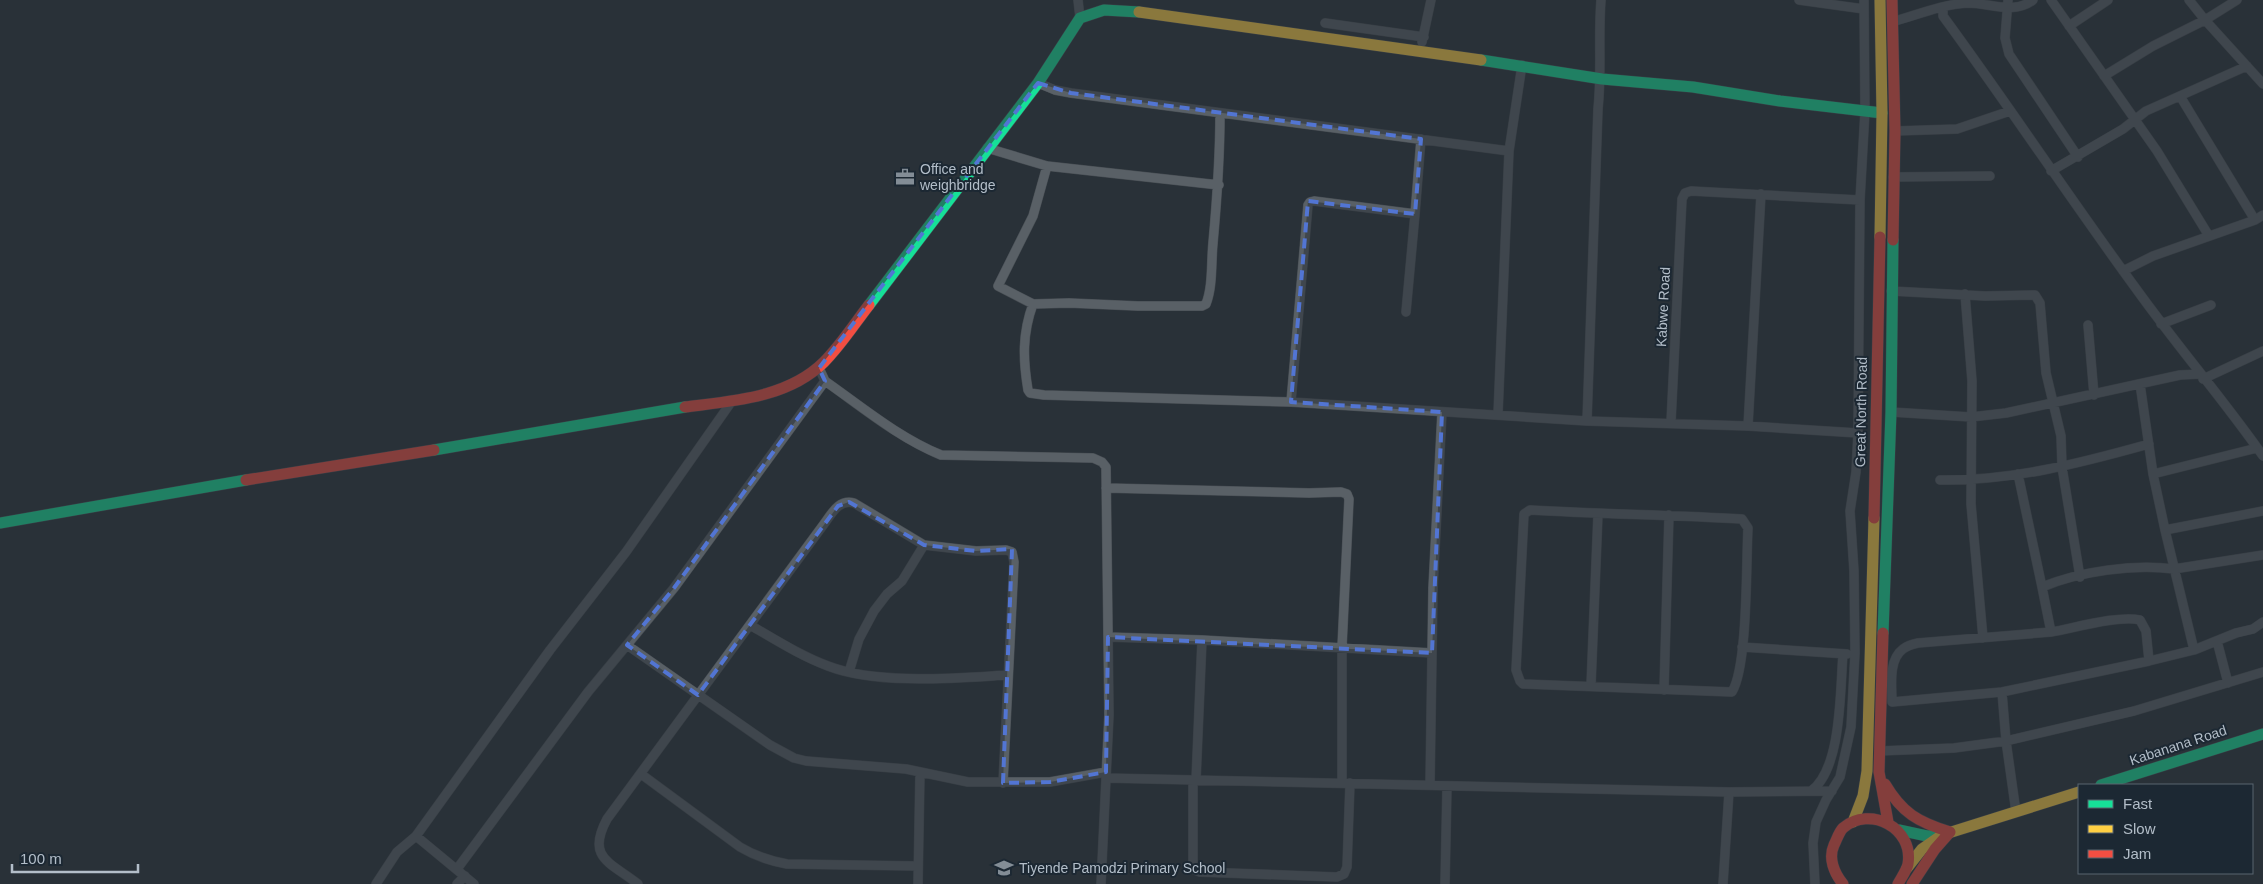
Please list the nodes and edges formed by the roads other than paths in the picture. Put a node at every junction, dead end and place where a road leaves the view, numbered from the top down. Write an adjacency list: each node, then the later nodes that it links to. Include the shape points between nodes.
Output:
1 (1078, 0): 16 (street)
2 (1431, 0): 22 (street)
3 (1601, 0): 28 (street)
4 (1799, 0): 14 (street)
5 (1880, 0): 35 (street, Great North Road)
6 (1892, 0): 18 (street, Great North Road)
7 (2033, 0): 13 (street, via 2016,8)
8 (2050, 0): 21 (street)
9 (2108, 0): 21 (street)
10 (2189, 0): 17 (street)
11 (2237, 0): 17 (street)
12 (1969, 2): 13 (street); 15 (street)
13 (2008, 3): 41 (street, via 2005,38 2009,54)
14 (1864, 4): 32 (street)
15 (1943, 7): 18 (street); 33 (street, via 1943,16)
16 (1080, 18): 23 (street, via 1110,8); 29 (street)
17 (2205, 20): 26 (street); 27 (street)
18 (1892, 22): 37 (street, Great North Road)
19 (1325, 23): 20 (street)
20 (1350, 26): 22 (street); 23 (street)
21 (2069, 26): 27 (street)
22 (1424, 37): 24 (street)
23 (1349, 40): 24 (street)
24 (1420, 50): 25 (street)
25 (1522, 65): 28 (street); 40 (street)
26 (2247, 66): 30 (street); 31 (street)
27 (2104, 76): 36 (street)
28 (1602, 79): 32 (street, via 1693,87); 73 (street, via 1598,109)
29 (1038, 83): 34 (street, via 1071,93); 39 (street)
30 (2263, 84)
31 (2180, 96): 36 (street); 50 (street)
32 (1865, 111): 35 (street); 48 (street)
33 (2010, 111): 37 (street, via 1957,129); 43 (street)
34 (1220, 113): 38 (street); 46 (street)
35 (1882, 113): 137 (street, Great North Road, via 1867,771 1863,796)
36 (2134, 119): 41 (street); 51 (street)
37 (1894, 131): 45 (street, Great North Road)
38 (1421, 138): 40 (street); 49 (street)
39 (987, 148): 42 (street); 61 (street)
40 (1509, 151): 71 (street)
41 (2078, 157): 43 (street)
42 (1047, 166): 46 (street); 55 (street, via 1033,216 998,286)
43 (2051, 170): 52 (street)
44 (1990, 176): 45 (street)
45 (1893, 177): 53 (street, Great North Road)
46 (1219, 185): 55 (street, via 1206,304)
47 (1761, 194): 48 (street); 74 (street, Kabwe Road, via 1684,193); 75 (street)
48 (1860, 200): 76 (street)
49 (1415, 214): 57 (street); 67 (street, via 1310,202)
50 (2259, 217): 51 (street)
51 (2209, 236): 52 (street)
52 (2123, 270): 58 (street)
53 (1891, 291): 54 (street); 70 (street, Great North Road)
54 (1965, 294): 68 (street, via 2035,295 2040,303 2046,372); 72 (street, via 1972,381)
55 (1033, 304): 67 (street, via 1024,338 1030,393)
56 (2212, 305): 58 (street)
57 (1406, 312)
58 (2161, 324): 62 (street)
59 (2088, 325): 65 (street)
60 (2263, 351): 62 (street)
61 (819, 368): 63 (street); 66 (street, via 776,391)
62 (2202, 376): 64 (street, via 2180,375); 78 (street)
63 (825, 381): 85 (street, via 902,435 941,455 1093,458 1106,467); 103 (street, via 674,588)
64 (2140, 384): 65 (street); 77 (street)
65 (2094, 395): 68 (street)
66 (732, 401): 89 (street, via 642,412); 141 (street, via 626,552 550,650)
67 (1291, 402): 69 (street)
68 (2053, 403): 72 (street); 80 (street, via 2061,436)
69 (1442, 412): 71 (street); 107 (street)
70 (1891, 412): 72 (street); 121 (street, Great North Road)
71 (1498, 414): 73 (street)
72 (1971, 417): 84 (street)
73 (1587, 421): 74 (street)
74 (1671, 422): 75 (street)
75 (1748, 426): 76 (street)
76 (1858, 433): 108 (street, via 1850,511)
77 (2149, 444): 80 (street); 82 (street)
78 (2257, 448): 79 (street); 82 (street)
79 (2263, 456)
80 (2062, 467): 81 (street); 94 (street)
81 (2018, 474): 84 (street); 95 (street)
82 (2154, 474): 90 (street)
83 (1940, 480): 84 (street)
84 (1971, 480): 100 (street)
85 (1106, 488): 99 (street); 104 (street, via 1347,494)
86 (2263, 510): 90 (street)
87 (1598, 514): 88 (street); 115 (street); 115 (street, via 1530,510 1524,514 1516,670 1524,684)
88 (1669, 515): 105 (street, via 1742,519 1747,525); 116 (street)
89 (0, 523)
90 (2165, 530): 93 (street)
91 (924, 545): 97 (street, via 854,503 843,502); 111 (street, via 902,581 886,594 858,638); 113 (street, via 1012,552)
92 (2263, 555): 93 (street)
93 (2174, 569): 94 (street, via 2122,568); 106 (street)
94 (2080, 577): 95 (street)
95 (2042, 587): 98 (street)
96 (2263, 622): 102 (street, via 2253,629)
97 (750, 625): 111 (street, via 807,658); 118 (street)
98 (2051, 632): 100 (street); 110 (street, via 2117,620 2140,620 2146,631)
99 (1108, 637): 101 (street); 125 (street)
100 (1983, 638): 117 (street, via 1918,642 1903,649 1892,670 1892,702)
101 (1202, 640): 104 (street); 126 (street)
102 (2217, 641): 106 (street); 114 (street)
103 (627, 645): 118 (street); 144 (street, via 588,692)
104 (1342, 647): 107 (street); 128 (street)
105 (1742, 647): 109 (street); 116 (street, via 1732,692)
106 (2194, 650): 110 (street)
107 (1432, 653): 130 (street)
108 (1855, 653): 109 (street); 133 (street, via 1851,726 1840,777)
109 (1842, 654): 132 (street, via 1838,732 1826,771)
110 (2149, 662): 117 (street)
111 (849, 672): 113 (street, via 904,678 962,679)
112 (2263, 672): 114 (street)
113 (1007, 675): 127 (street)
114 (2228, 683): 120 (street, via 2134,712)
115 (1591, 685): 116 (street)
116 (1664, 690)
117 (2002, 692): 120 (street)
118 (698, 695): 122 (street, via 794,758); 124 (street)
119 (2263, 734): 129 (street, Kabanana Road)
120 (2006, 741): 121 (street, via 1954,748); 136 (street)
121 (1879, 751): 123 (street, Great North Road)
122 (920, 772): 127 (street, via 968,782); 142 (street)
123 (1879, 772): 138 (street, Great North Road); 140 (street, via 1894,801 1920,822)
124 (641, 774): 142 (street, via 740,847 774,862); 149 (street, via 598,835 602,856)
125 (1106, 775): 126 (street); 127 (street, via 1050,782); 151 (street)
126 (1194, 780): 128 (street); 128 (street, via 1195,870 1337,878 1344,874 1346,867)
127 (1003, 783)
128 (1346, 783): 130 (street)
129 (2104, 784)
130 (1430, 785): 131 (street)
131 (1448, 786): 134 (street); 152 (street)
132 (1811, 791): 133 (street); 134 (street)
133 (1832, 791): 154 (street, via 1816,822 1813,843)
134 (1729, 792): 153 (street)
135 (2078, 792): 136 (street)
136 (2016, 812): 140 (street)
137 (1852, 822): 138 (street, via 1873,818); 155 (street, Great North Road, via 1840,834 1833,850 1834,868)
138 (1888, 822): 139 (street)
139 (1899, 830): 140 (street, via 1927,836); 143 (street, via 1908,848)
140 (1946, 834): 143 (street, via 1928,843); 157 (street)
141 (416, 836): 144 (street); 146 (street, via 397,852)
142 (918, 866): 150 (street)
143 (1907, 868): 156 (street)
144 (457, 869): 145 (street)
145 (465, 876): 147 (street); 148 (street)
146 (376, 884)
147 (457, 884)
148 (474, 884)
149 (638, 884)
150 (918, 884)
151 (1101, 884)
152 (1445, 884)
153 (1723, 884)
154 (1815, 884)
155 (1843, 884)
156 (1898, 884)
157 (1912, 884)

